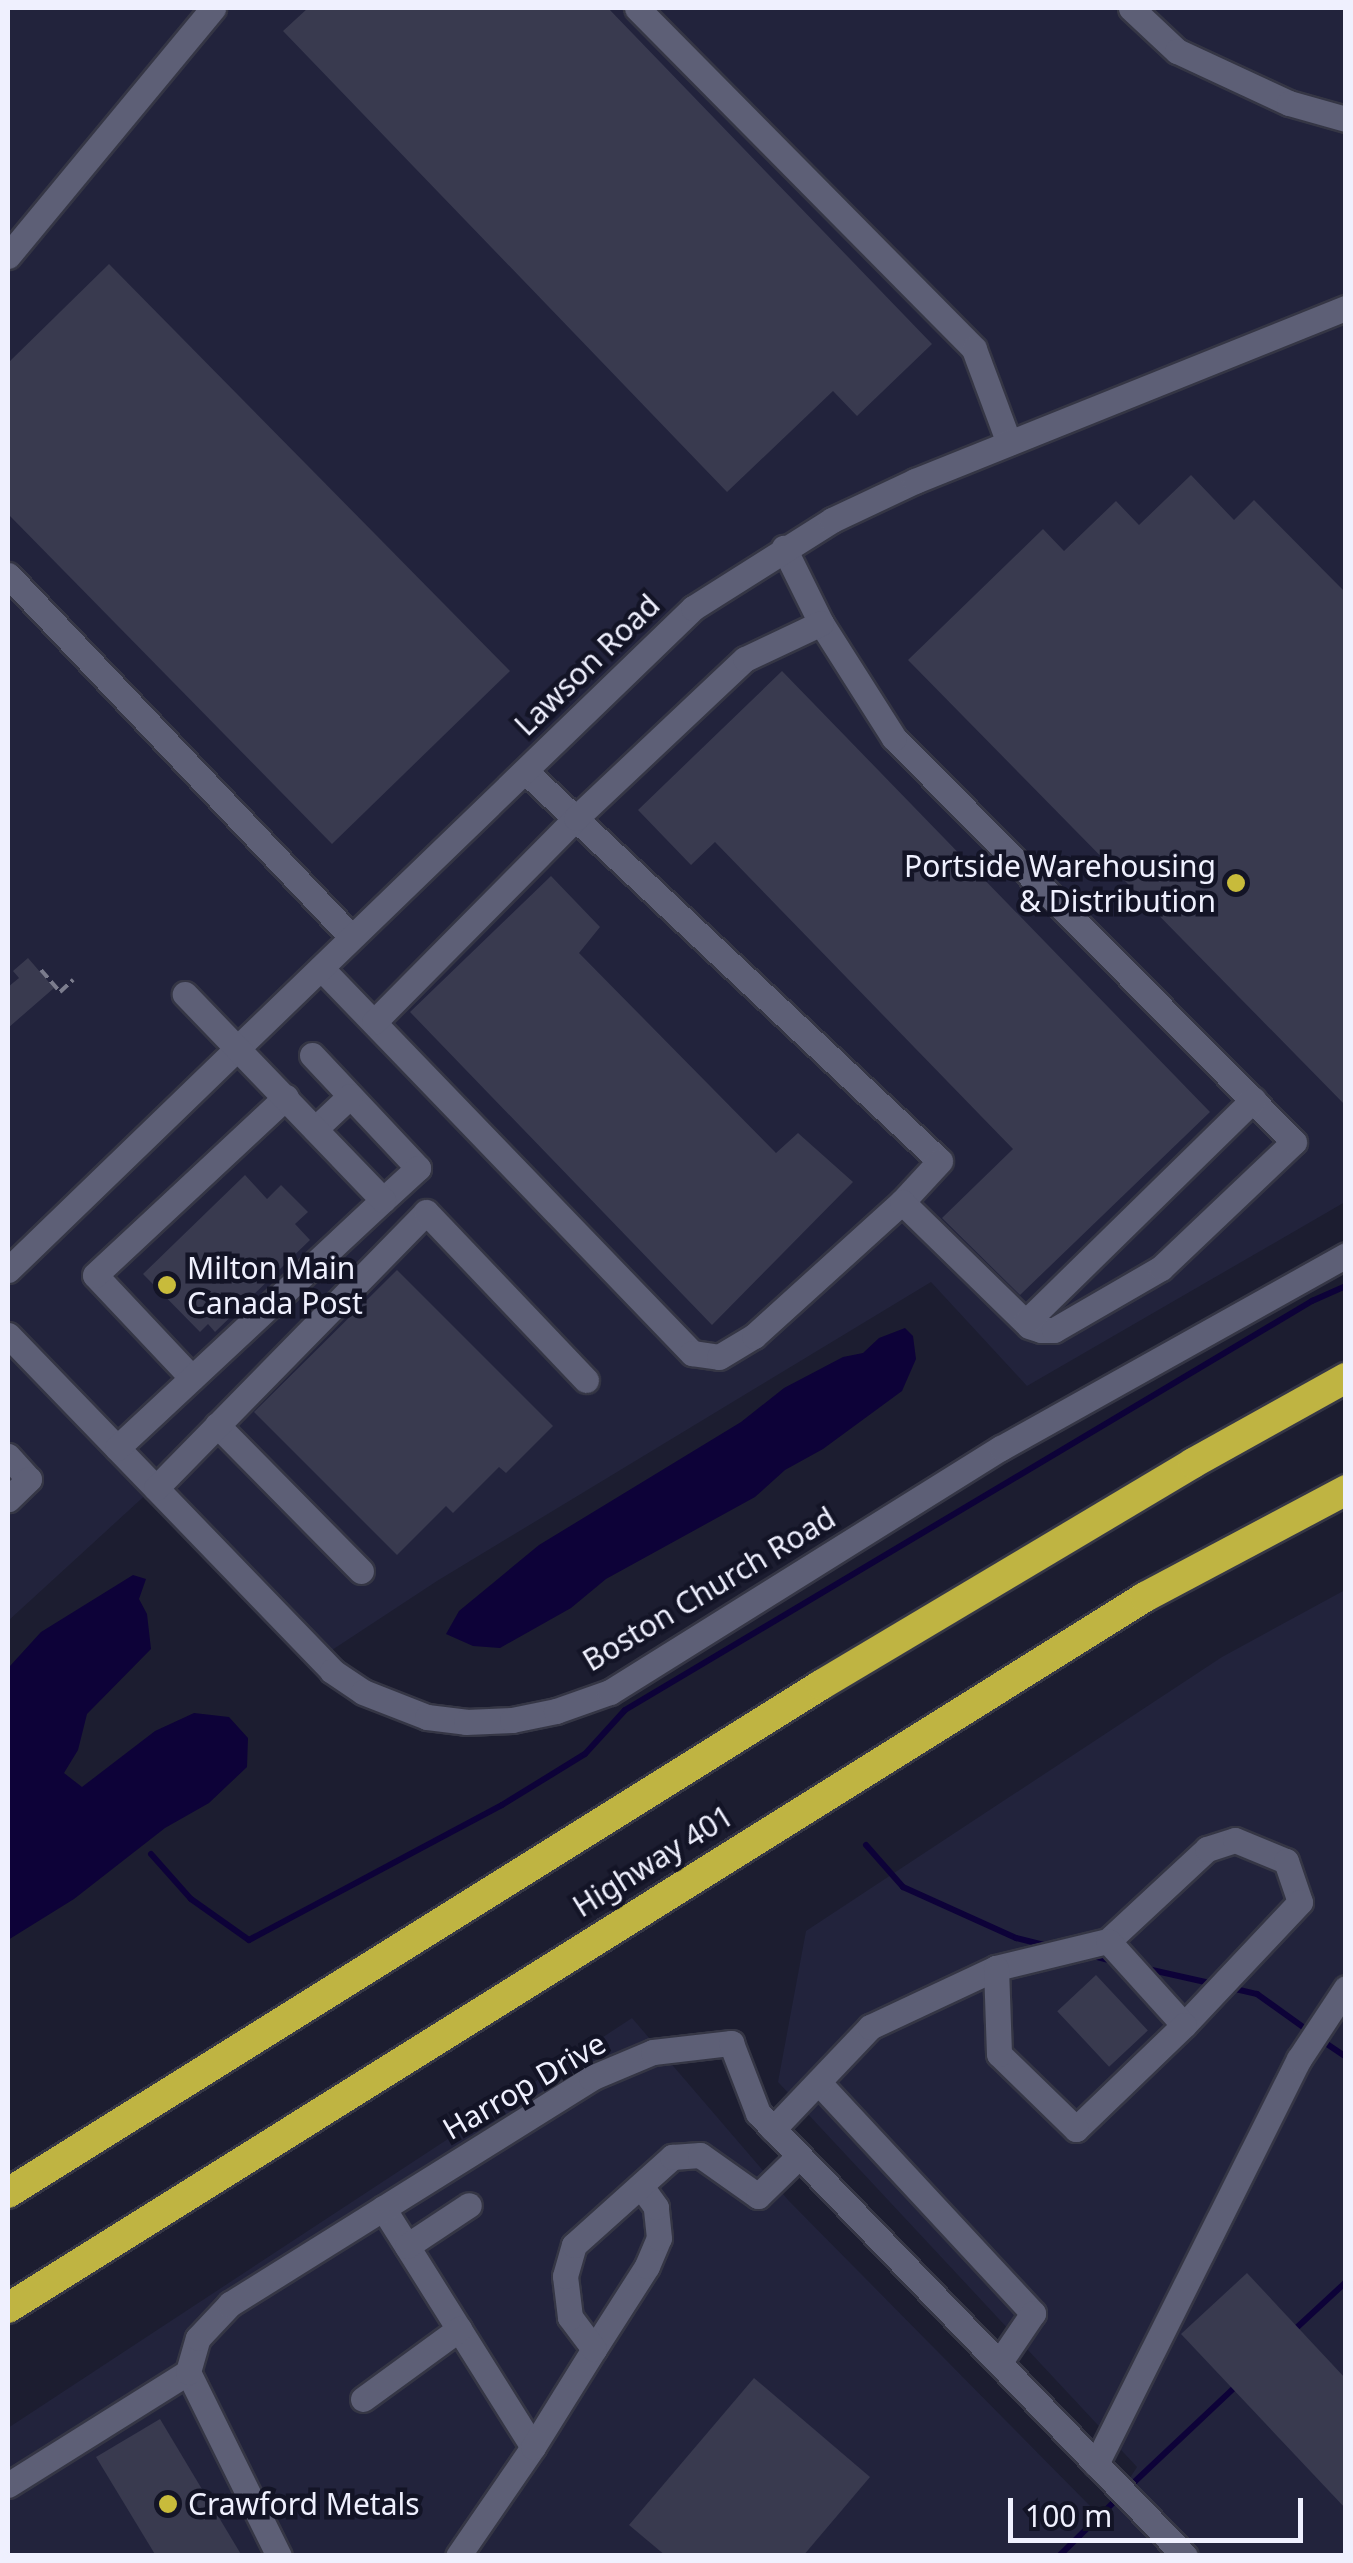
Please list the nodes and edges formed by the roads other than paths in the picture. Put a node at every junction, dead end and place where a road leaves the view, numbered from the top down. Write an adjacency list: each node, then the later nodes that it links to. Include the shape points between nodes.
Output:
1 (213, 8): 5 (street)
2 (637, 8): 7 (street, via 974,350)
3 (1130, 8): 4 (street, via 1177,51 1289,103)
4 (1346, 119)
5 (8, 256)
6 (1346, 308): 7 (street, Lawson Road)
7 (1009, 443): 8 (street, Lawson Road, via 865,504)
8 (784, 548): 10 (street); 11 (street, Lawson Road, via 693,608)
9 (8, 575): 13 (street)
10 (821, 624): 12 (street, via 745,659); 21 (street, via 894,738)
11 (524, 770): 12 (street); 13 (street, Lawson Road)
12 (576, 818): 16 (street); 24 (street, via 940,1161)
13 (352, 937): 14 (street, Lawson Road)
14 (321, 968): 16 (street); 17 (street, Lawson Road)
15 (185, 994): 17 (street)
16 (374, 1022): 24 (street, via 692,1353 719,1358 754,1336)
17 (238, 1047): 20 (street); 26 (street, Lawson Road)
18 (312, 1055): 19 (street)
19 (350, 1096): 22 (street); 23 (street, via 418,1168)
20 (286, 1097): 22 (street); 29 (street, via 95,1275)
21 (1253, 1100): 27 (street); 27 (street, via 1294,1142 1161,1268 1054,1330)
22 (315, 1129): 23 (street)
23 (382, 1200): 29 (street)
24 (902, 1202): 27 (street)
25 (1346, 1255): 35 (street, Boston Church Road, via 1001,1448 610,1692 512,1720 427,1717 363,1692 332,1670)
26 (8, 1270)
27 (1026, 1322)
28 (8, 1335): 33 (street, Boston Church Road)
29 (192, 1378): 33 (street)
30 (1346, 1378): 47 (highway, Highway 401, via 821,1685)
31 (586, 1380): 32 (street, via 426,1212)
32 (217, 1426): 35 (street); 38 (street)
33 (117, 1448): 35 (street, Boston Church Road)
34 (8, 1456): 37 (street, via 29,1479)
35 (156, 1488)
36 (1346, 1490): 51 (highway, Highway 401, via 1128,1607)
37 (8, 1499)
38 (361, 1571)
39 (1108, 1941): 40 (street); 42 (street); 42 (street, via 1206,1849 1234,1840 1286,1861 1300,1902)
40 (996, 1968): 42 (street, via 999,2054 1076,2128); 43 (street, via 870,2027)
41 (1346, 1988): 58 (street, via 1298,2058)
42 (1184, 2025)
43 (820, 2084): 44 (street); 54 (street, via 1033,2312)
44 (773, 2128): 45 (street, Harrop Drive); 49 (street, Harrop Drive, via 758,2113 731,2042 653,2052 591,2078)
45 (799, 2156): 46 (street, via 758,2196 700,2155 672,2156); 54 (street, Harrop Drive)
46 (641, 2186): 53 (street, via 656,2208 660,2238); 53 (street, via 574,2244 567,2259 570,2316)
47 (8, 2193)
48 (469, 2206): 50 (street)
49 (383, 2208): 50 (street); 55 (street, Harrop Drive, via 230,2304 198,2338)
50 (407, 2246): 52 (street)
51 (8, 2308)
52 (459, 2329): 56 (street); 57 (street)
53 (594, 2350): 57 (street)
54 (999, 2363): 58 (street, Harrop Drive)
55 (188, 2372): 59 (street); 61 (street)
56 (363, 2399)
57 (533, 2447): 62 (street)
58 (1096, 2464): 60 (street, Harrop Drive)
59 (8, 2485)
60 (1170, 2550)
61 (279, 2556)
62 (458, 2556)

